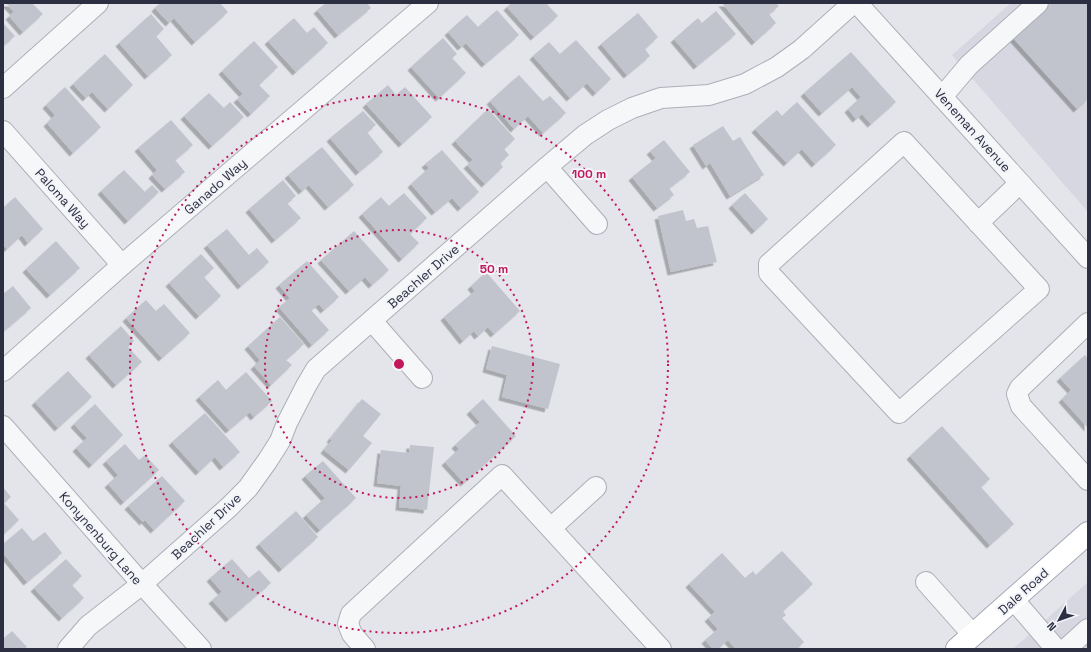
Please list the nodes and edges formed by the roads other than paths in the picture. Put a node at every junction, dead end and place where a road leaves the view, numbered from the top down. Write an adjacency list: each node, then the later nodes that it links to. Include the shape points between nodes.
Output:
1 (98, 3): 6 (street)
2 (428, 3): 14 (street, Ganado Way)
3 (853, 3): 9 (street, Beachler Drive, via 802,49 777,67 745,84 709,95 661,98 632,108 585,135)
4 (857, 3): 7 (street, Veneman Avenue)
5 (1038, 3): 7 (street, via 969,65)
6 (3, 88)
7 (942, 97): 10 (street, Veneman Avenue)
8 (3, 131): 14 (street, Paloma Way)
9 (547, 167): 12 (street); 15 (street, Beachler Drive)
10 (1020, 183): 11 (street); 13 (street, Veneman Avenue)
11 (978, 223): 11 (street, via 904,142 769,264 769,273 899,413 1039,289)
12 (597, 224)
13 (1088, 258)
14 (122, 265): 17 (street, Ganado Way)
15 (372, 321): 18 (street); 25 (street, Beachler Drive, via 316,369 280,441 248,488)
16 (1088, 323): 20 (street, via 1020,388 1017,394 1020,406)
17 (3, 371)
18 (422, 378)
19 (3, 426): 25 (street, Konynenburg Lane)
20 (1088, 480)
21 (596, 487): 22 (street)
22 (551, 528): 31 (street, via 502,475 351,614 348,624 352,634); 32 (street)
23 (1088, 533): 26 (main road, Dale Road)
24 (926, 582): 28 (street)
25 (142, 584): 29 (street, Beachler Drive, via 88,626); 30 (street, Konynenburg Lane)
26 (1013, 600): 28 (main road, Dale Road); 33 (street)
27 (1087, 632): 34 (street)
28 (965, 642)
29 (68, 649)
30 (201, 649)
31 (365, 649)
32 (661, 649)
33 (1056, 649)
34 (1066, 649)

